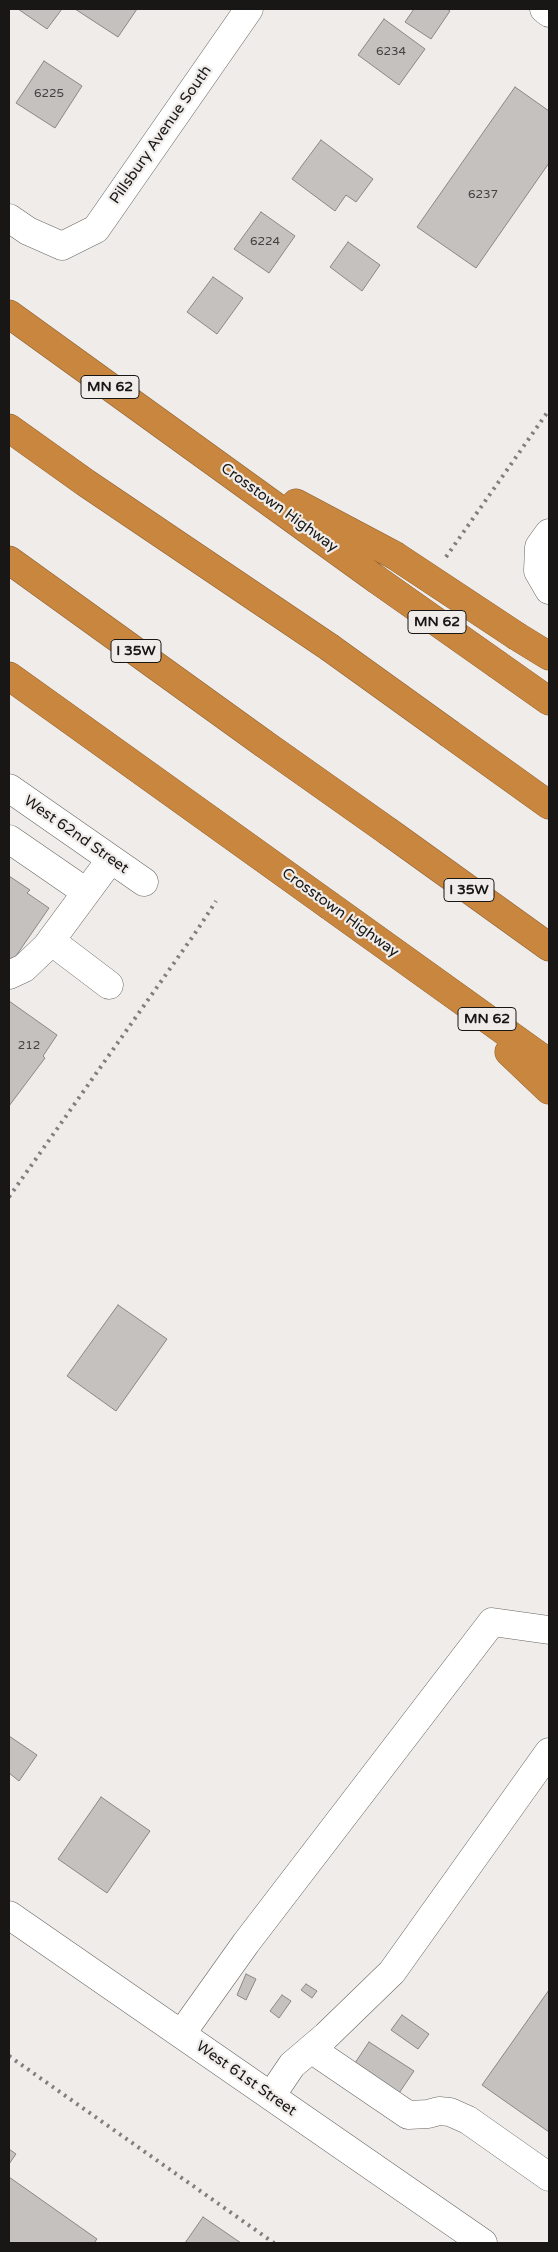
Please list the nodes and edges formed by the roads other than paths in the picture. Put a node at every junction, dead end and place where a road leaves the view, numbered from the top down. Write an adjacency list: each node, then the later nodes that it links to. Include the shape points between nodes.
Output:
1 (249, 9): 4 (street, Pillsbury Avenue South, via 96,229 62,246 28,231)
2 (544, 9): 3 (street)
3 (549, 13)
4 (9, 218)
5 (9, 314): 7 (highway, Crosstown Highway / MN 62)
6 (9, 428): 15 (highway, bridge, via 329,647)
7 (212, 460): 11 (highway, bridge, via 394,555); 13 (highway, Crosstown Highway / MN 62, bridge)
8 (549, 533): 10 (street, via 539,547 538,571)
9 (9, 560): 21 (highway, I 35W, bridge)
10 (549, 590)
11 (549, 656)
12 (9, 676): 22 (highway, Crosstown Highway / MN 62, bridge)
13 (549, 701)
14 (9, 788): 17 (street, West 62nd Street)
15 (549, 805)
16 (9, 839): 19 (street)
17 (111, 859): 18 (street, West 62nd Street); 19 (street)
18 (144, 882)
19 (86, 892): 20 (street)
20 (51, 941): 23 (street, via 24,968); 24 (street)
21 (549, 947)
22 (426, 975): 25 (highway, Crosstown Highway / MN 62); 26 (highway)
23 (9, 976)
24 (109, 984)
25 (549, 1063)
26 (549, 1090)
27 (549, 1630): 30 (street, via 492,1622 246,1943)
28 (549, 1752): 31 (street, via 392,1972)
29 (9, 1915): 30 (street, West 61st Street)
30 (182, 2034): 32 (street, West 61st Street)
31 (311, 2049): 32 (street, via 292,2065); 33 (street, via 408,2115 450,2112 468,2120)
32 (271, 2096): 34 (street, West 61st Street)
33 (549, 2177)
34 (467, 2239)

